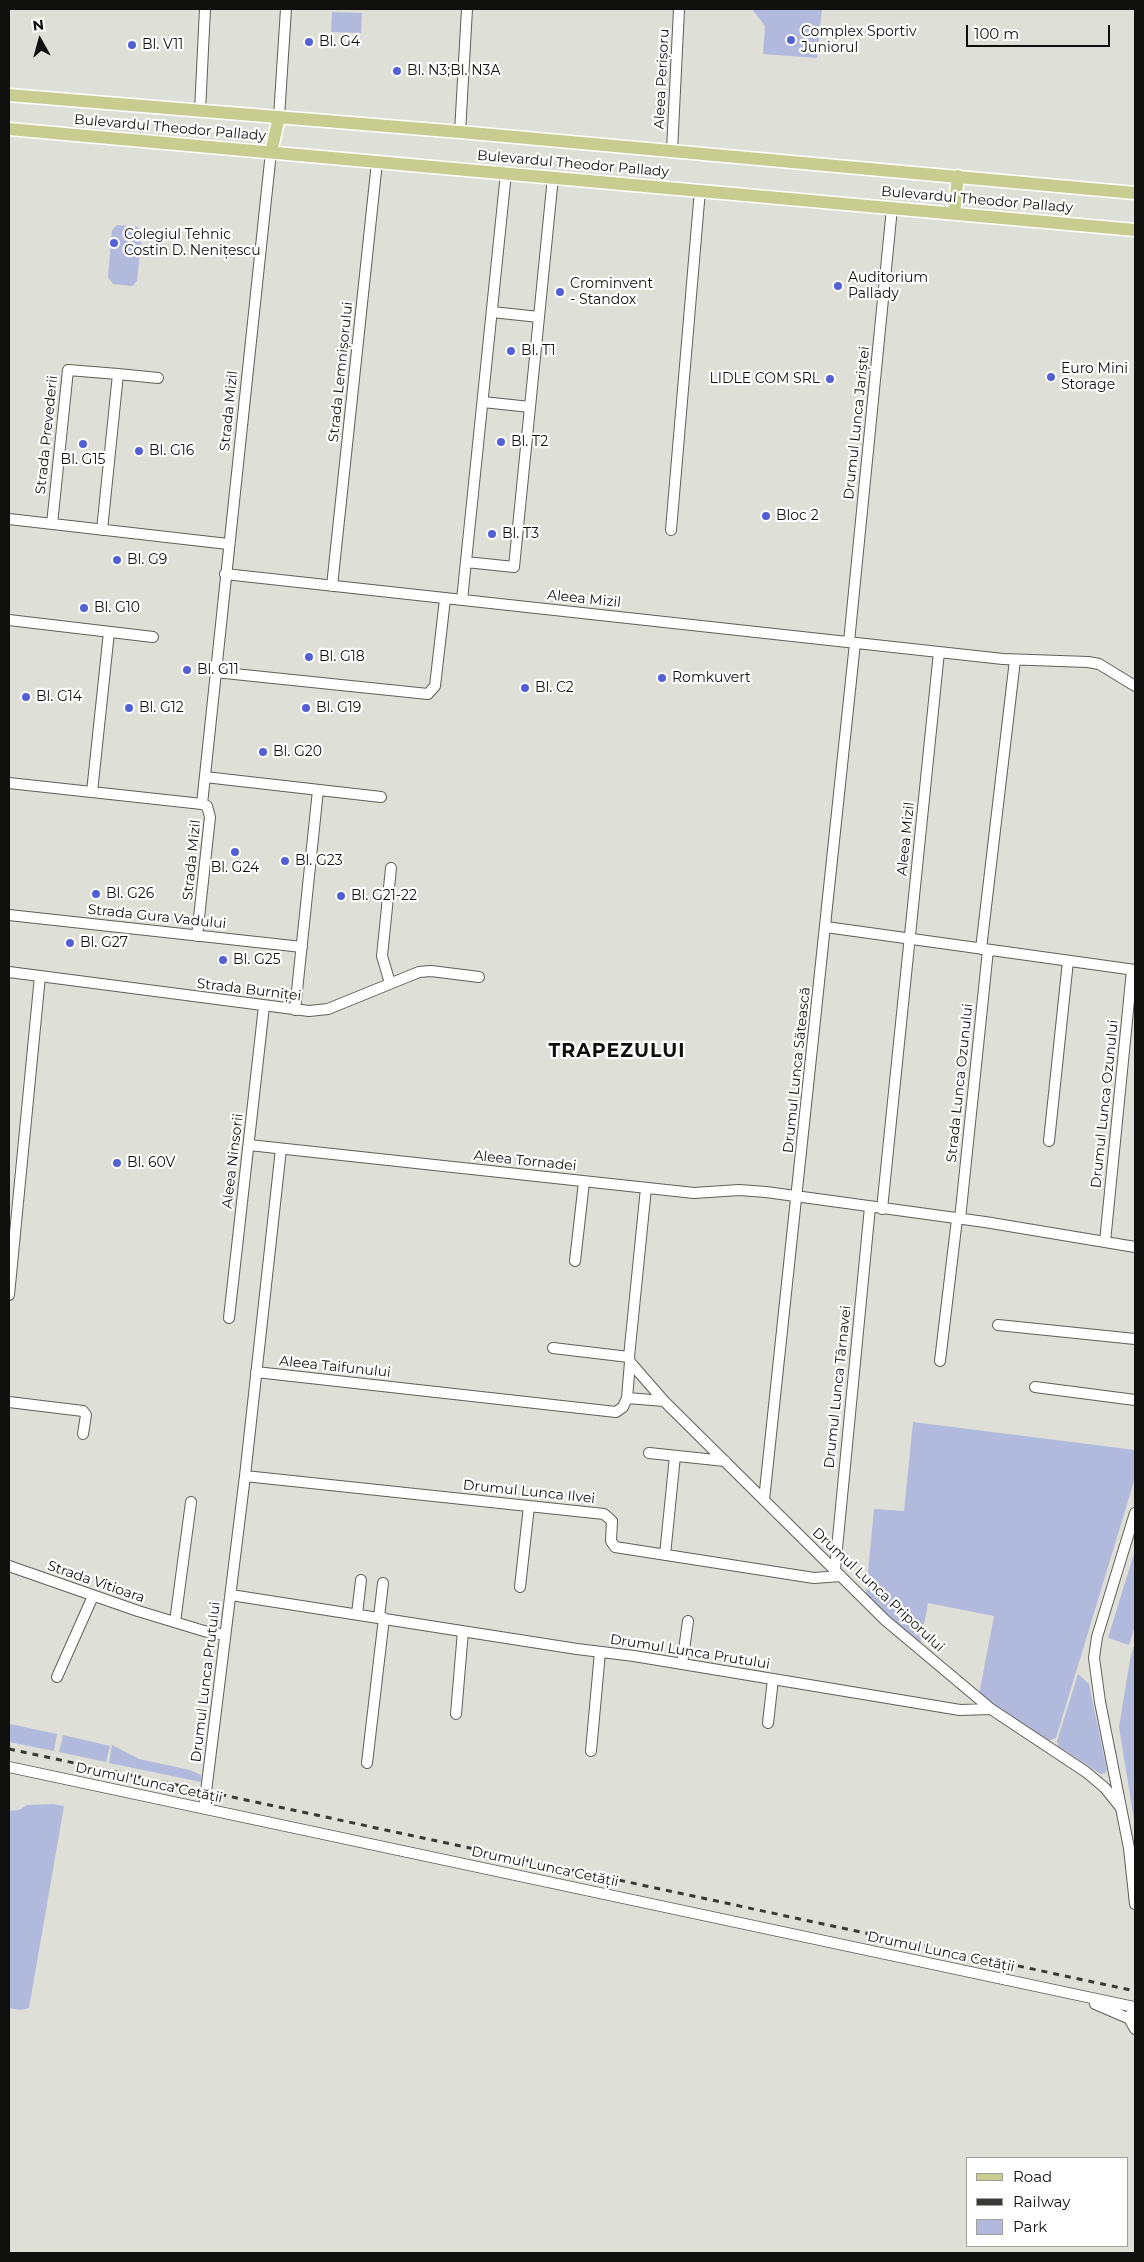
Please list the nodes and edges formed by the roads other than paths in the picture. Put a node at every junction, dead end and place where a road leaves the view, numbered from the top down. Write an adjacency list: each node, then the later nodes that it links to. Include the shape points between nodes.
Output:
1 (205, 9): 6 (street)
2 (286, 9): 7 (street)
3 (467, 9): 9 (street)
4 (679, 9): 10 (street, Aleea Perișoru)
5 (9, 95): 6 (main road, Bulevardul Theodor Pallady)
6 (200, 111): 7 (main road, Bulevardul Theodor Pallady)
7 (279, 117): 9 (main road, Bulevardul Theodor Pallady); 11 (main road)
8 (9, 129): 11 (main road, Bulevardul Theodor Pallady)
9 (460, 132): 10 (main road, Bulevardul Theodor Pallady)
10 (672, 151): 14 (main road, Bulevardul Theodor Pallady)
11 (271, 152): 12 (main road, Bulevardul Theodor Pallady); 31 (street, Strada Mizil)
12 (377, 162): 13 (main road, Bulevardul Theodor Pallady); 34 (street, Strada Lemnișorului)
13 (506, 173): 15 (main road, Bulevardul Theodor Pallady); 21 (street)
14 (958, 176): 17 (main road, Bulevardul Theodor Pallady); 19 (main road)
15 (553, 177): 16 (main road, Bulevardul Theodor Pallady); 22 (street)
16 (700, 190): 18 (main road, Bulevardul Theodor Pallady); 30 (street)
17 (1135, 193)
18 (892, 208): 19 (main road, Bulevardul Theodor Pallady); 40 (street, Drumul Lunca Jariștei)
19 (954, 213): 20 (main road, Bulevardul Theodor Pallady)
20 (1135, 230)
21 (492, 312): 22 (street); 25 (street)
22 (540, 317): 26 (street)
23 (118, 374): 24 (street, Strada Prevederii); 28 (street, Strada Prevederii, via 68,370); 29 (street)
24 (158, 378)
25 (483, 402): 26 (street); 32 (street)
26 (530, 407): 32 (street, via 514,567)
27 (9, 519): 28 (street)
28 (52, 524): 29 (street)
29 (102, 530): 31 (street)
30 (671, 530)
31 (228, 544): 33 (street, Strada Mizil)
32 (466, 562): 36 (street)
33 (225, 574): 34 (street, Aleea Mizil); 43 (street, Strada Mizil)
34 (332, 586): 35 (street, Aleea Mizil)
35 (446, 599): 36 (street, Aleea Mizil); 43 (street, via 435,686 428,694)
36 (462, 600): 40 (street, Aleea Mizil)
37 (9, 620): 38 (street)
38 (109, 632): 39 (street); 48 (street)
39 (153, 637)
40 (852, 642): 41 (street, Aleea Mizil); 53 (street, Drumul Lunca Sătească)
41 (939, 652): 42 (street, Aleea Mizil); 55 (street, Aleea Mizil)
42 (1015, 660): 44 (street, Aleea Mizil, via 1094,663); 57 (street, Strada Lunca Ozunului)
43 (215, 672): 45 (street, Strada Mizil)
44 (1135, 686)
45 (205, 777): 47 (street); 50 (street, Strada Mizil)
46 (9, 783): 48 (street)
47 (318, 790): 49 (street); 56 (street)
48 (92, 792): 50 (street)
49 (381, 797)
50 (202, 804): 54 (street, Strada Mizil, via 209,809 210,817)
51 (391, 868): 63 (street, via 382,956)
52 (9, 915): 54 (street, Strada Gura Vadului)
53 (826, 927): 55 (street, Drumul Lunca Ozunului); 71 (street, Drumul Lunca Sătească)
54 (197, 936): 56 (street, Strada Gura Vadului)
55 (910, 939): 57 (street, Drumul Lunca Ozunului); 73 (street)
56 (302, 947): 65 (street)
57 (984, 949): 58 (street, Drumul Lunca Ozunului); 74 (street, Strada Lunca Ozunului)
58 (1068, 961): 59 (street, Drumul Lunca Ozunului); 66 (street)
59 (1133, 970): 75 (street, Drumul Lunca Ozunului)
60 (9, 972): 61 (street, Strada Burniței)
61 (40, 976): 64 (street, Strada Burniței); 78 (street)
62 (478, 977): 63 (street, Strada Burniței, via 425,971)
63 (390, 983): 65 (street, Strada Burniței, via 328,1009)
64 (264, 1006): 65 (street, Strada Burniței); 67 (street, Aleea Ninsorii)
65 (295, 1010)
66 (1049, 1141)
67 (249, 1145): 68 (street, Aleea Tornadei); 79 (street, Aleea Ninsorii)
68 (280, 1149): 69 (street, Aleea Tornadei); 85 (street)
69 (584, 1182): 70 (street, Aleea Tornadei); 77 (street)
70 (646, 1188): 71 (street, Aleea Tornadei, via 705,1194 752,1190); 83 (street)
71 (798, 1196): 72 (street); 96 (street, Drumul Lunca Sătească)
72 (870, 1208): 73 (street); 102 (street, Drumul Lunca Târnavei)
73 (882, 1209): 74 (street)
74 (958, 1219): 75 (street); 84 (street, Strada Lunca Ozunului)
75 (1105, 1242): 76 (street)
76 (1135, 1246)
77 (575, 1261)
78 (9, 1295)
79 (229, 1318)
80 (998, 1325): 81 (street)
81 (1135, 1339)
82 (553, 1348): 83 (street)
83 (630, 1360): 87 (street); 89 (street, Drumul Lunca Priporului)
84 (940, 1361)
85 (256, 1372): 87 (street, Aleea Taifunului, via 616,1412 623,1407); 95 (street)
86 (1035, 1386): 88 (street)
87 (626, 1398): 89 (street)
88 (1135, 1400)
89 (664, 1401): 94 (street, Drumul Lunca Priporului)
90 (9, 1402): 91 (street, via 83,1411 86,1415)
91 (83, 1434)
92 (649, 1453): 93 (street)
93 (675, 1456): 94 (street); 100 (street)
94 (725, 1461): 96 (street, Drumul Lunca Priporului)
95 (245, 1476): 98 (street, Drumul Lunca Ilvei); 106 (street)
96 (764, 1500): 102 (street, Drumul Lunca Priporului)
97 (191, 1502): 111 (street)
98 (529, 1506): 100 (street, Drumul Lunca Ilvei, via 604,1514 612,1521 613,1546); 105 (street)
99 (1135, 1513): 125 (street, via 1097,1637 1094,1658)
100 (665, 1555): 102 (street, Drumul Lunca Ilvei, via 814,1578)
101 (9, 1566): 107 (street, Strada Vitioara)
102 (838, 1573): 118 (street, Drumul Lunca Priporului, via 925,1656)
103 (361, 1580): 108 (street)
104 (383, 1582): 109 (street)
105 (520, 1587)
106 (231, 1595): 108 (street, Drumul Lunca Prutului); 113 (street, Drumul Lunca Prutului)
107 (92, 1596): 111 (street, Strada Vitioara); 116 (street)
108 (357, 1614): 109 (street, Drumul Lunca Prutului)
109 (381, 1618): 112 (street, Drumul Lunca Prutului); 122 (street)
110 (688, 1621): 115 (street)
111 (174, 1622): 113 (street, Strada Vitioara)
112 (463, 1631): 114 (street, Drumul Lunca Prutului); 119 (street)
113 (225, 1635): 124 (street, Drumul Lunca Prutului)
114 (600, 1652): 115 (street, Drumul Lunca Prutului); 121 (street)
115 (682, 1664): 117 (street, Drumul Lunca Prutului)
116 (57, 1678)
117 (773, 1679): 118 (street, Drumul Lunca Prutului, via 960,1710); 120 (street)
118 (991, 1709): 125 (street, Drumul Lunca Priporului, via 1086,1772)
119 (456, 1714)
120 (768, 1723)
121 (591, 1751)
122 (367, 1763)
123 (9, 1767): 124 (street, Drumul Lunca Cetății)
124 (204, 1808): 127 (street, Drumul Lunca Cetății)
125 (1121, 1808): 126 (street)
126 (1135, 1904)
127 (1075, 1996): 128 (street, Drumul Lunca Cetății); 129 (street, Drumul Lunca Cetății)
128 (1135, 2007): 129 (street)
129 (1130, 2020): 130 (street)
130 (1135, 2029)

